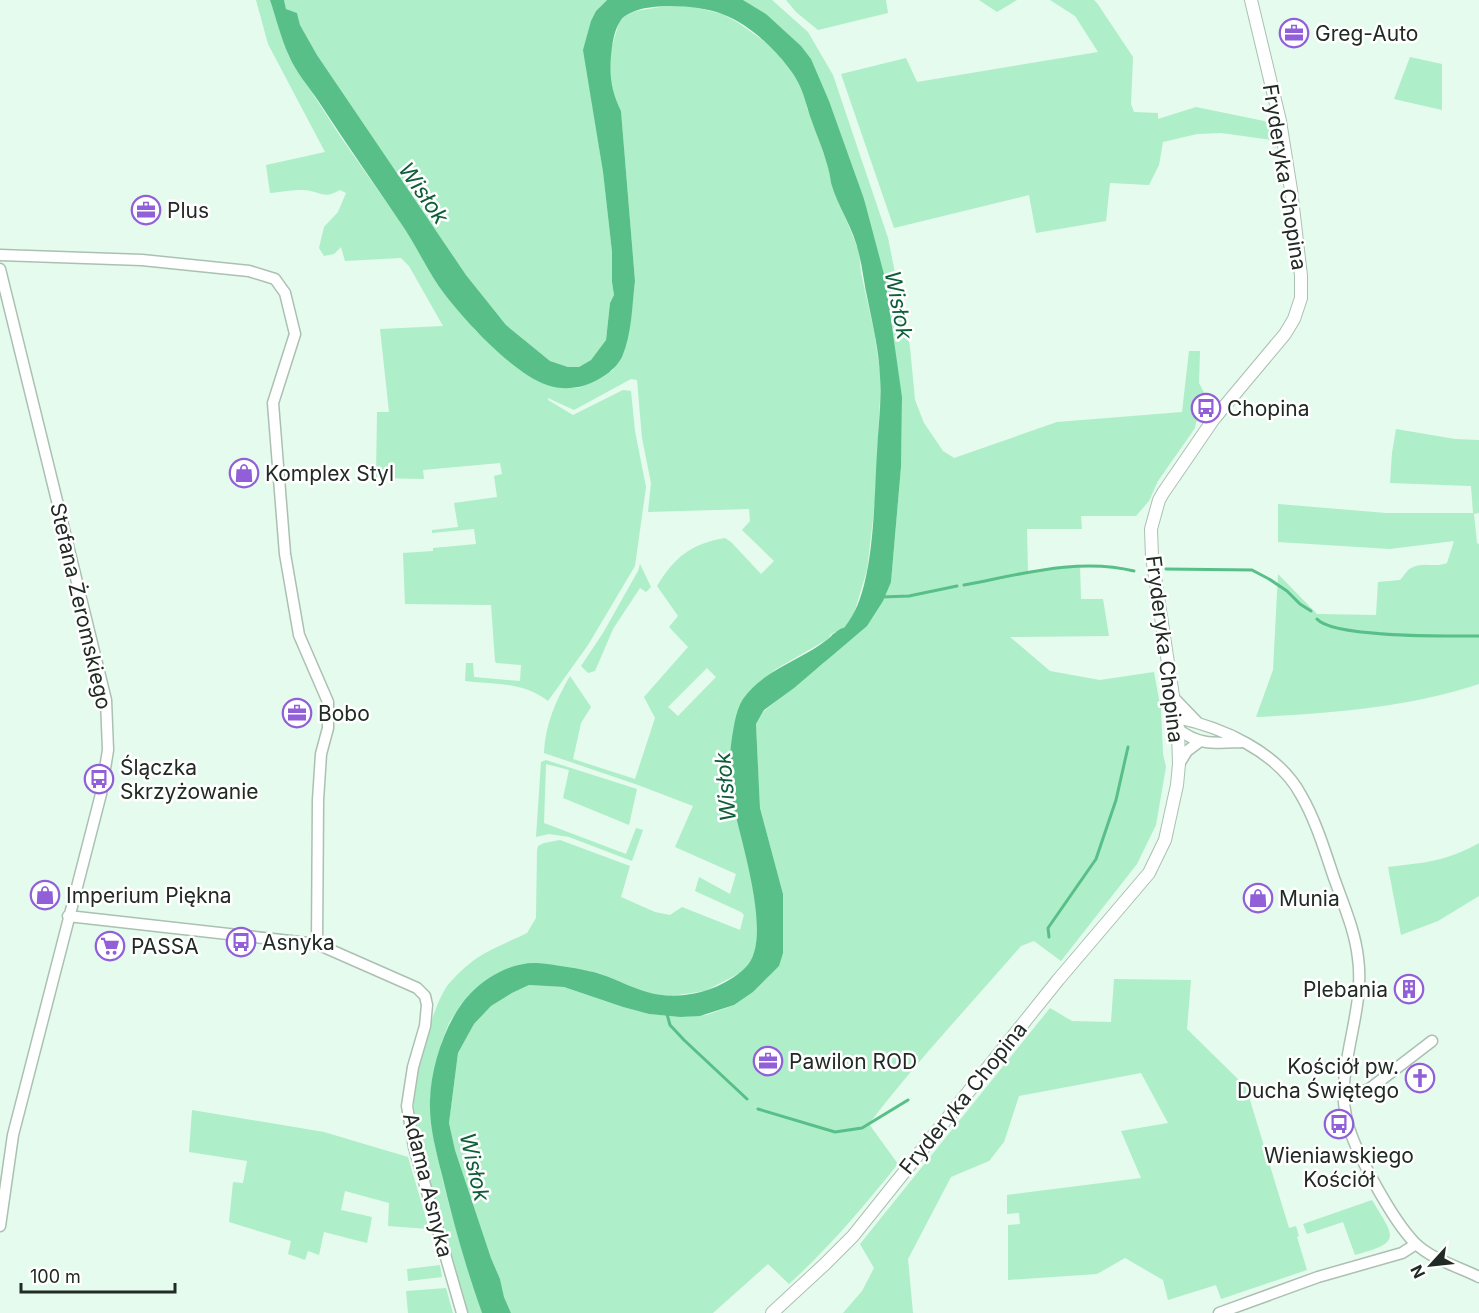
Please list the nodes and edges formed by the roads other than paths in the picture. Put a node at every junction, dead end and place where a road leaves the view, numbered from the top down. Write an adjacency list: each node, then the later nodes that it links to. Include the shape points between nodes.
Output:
1 (1251, 0): 4 (street, Fryderyka Chopina, via 1281,131 1299,252 1301,298 1285,334 1213,420 1159,500 1151,529 1152,557)
2 (0, 255): 11 (street, via 142,260 249,271 275,279 285,293 295,334 273,403 285,554 299,634 328,702 318,800)
3 (0, 268): 10 (street, Stefana Żeromskiego, via 106,700 108,750 103,786)
4 (1172, 696): 5 (street); 6 (street, Fryderyka Chopina)
5 (1197, 722): 6 (street); 8 (street)
6 (1177, 724): 7 (street, via 1189,738); 9 (street, Fryderyka Chopina)
7 (1199, 742): 8 (street); 9 (street)
8 (1242, 742): 13 (street, via 1281,769 1301,793 1350,928 1358,957 1359,987)
9 (1179, 764): 18 (street, Fryderyka Chopina, via 1165,840 1149,873 853,1236)
10 (68, 916): 11 (street, Adama Asnyka); 14 (street, Stefana Żeromskiego, via 13,1135)
11 (317, 944): 17 (street, Adama Asnyka, via 401,980 425,996 425,1026 407,1106 414,1147)
12 (1432, 1041): 13 (street, via 1368,1090)
13 (1344, 1093): 15 (street, via 1353,1139 1384,1199)
14 (0, 1226)
15 (1416, 1244): 16 (street); 19 (street, via 1402,1253 1318,1277)
16 (1479, 1277)
17 (462, 1313)
18 (772, 1313)
19 (1219, 1313)

